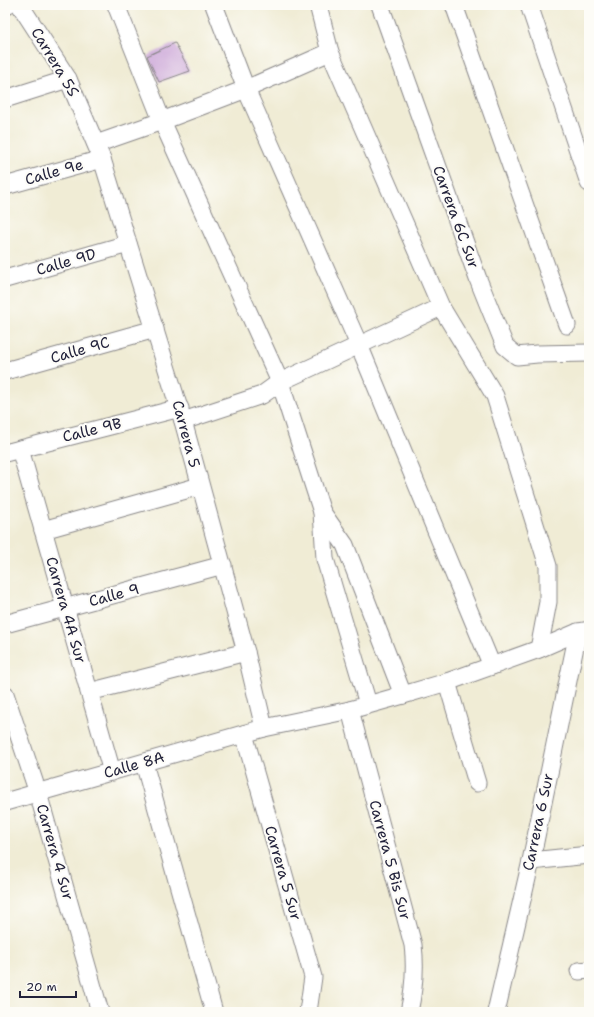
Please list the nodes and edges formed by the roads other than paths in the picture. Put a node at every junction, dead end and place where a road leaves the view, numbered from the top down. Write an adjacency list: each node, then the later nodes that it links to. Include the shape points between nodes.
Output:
1 (20, 5): 9 (street, Carrera 5S)
2 (116, 5): 12 (street)
3 (214, 5): 10 (street)
4 (318, 5): 8 (street)
5 (380, 5): 22 (street, Carrera 6C Sur, via 478,279 505,346 517,356)
6 (454, 5): 19 (street)
7 (530, 5): 14 (street)
8 (330, 52): 10 (street, Calle 9e); 18 (street)
9 (68, 78): 11 (street); 13 (street, Carrera 5S)
10 (246, 89): 12 (street, Calle 9e); 21 (street)
11 (5, 99)
12 (162, 121): 13 (street, Calle 9e); 24 (street)
13 (99, 151): 15 (street, Calle 9e); 16 (street, Carrera 5)
14 (589, 184)
15 (5, 186)
16 (128, 244): 17 (street, Calle 9D); 20 (street, Carrera 5)
17 (5, 279)
18 (441, 307): 21 (street, Calle 9B); 34 (street, via 495,396 548,566 548,602)
19 (567, 325)
20 (155, 329): 23 (street, Calle 9C); 25 (street, Carrera 5)
21 (359, 345): 24 (street, Calle 9B); 36 (street)
22 (589, 353)
23 (5, 369)
24 (280, 382): 25 (street, Calle 9B, via 262,395); 28 (street)
25 (182, 414): 26 (street, Calle 9B); 27 (street, Carrera 5)
26 (12, 451): 29 (street, Carrera 4A Sur)
27 (200, 486): 29 (street); 30 (street, Carrera 5)
28 (322, 512): 40 (street, via 345,545); 41 (street, via 325,559)
29 (43, 530): 31 (street, Carrera 4A Sur)
30 (223, 565): 31 (street, Calle 9); 35 (street, Carrera 5)
31 (65, 608): 32 (street, Calle 9); 38 (street, Carrera 4A Sur)
32 (5, 624)
33 (583, 631): 34 (street, Calle 8A); 52 (street, Carrera 6 Sur)
34 (538, 649): 36 (street, Calle 8A)
35 (246, 652): 38 (street); 44 (street, Carrera 5)
36 (492, 666): 37 (street, Calle 8A)
37 (447, 682): 40 (street, Calle 8A); 48 (street)
38 (89, 692): 47 (street, Carrera 4A Sur)
39 (5, 694): 43 (street, Carrera 4 Sur)
40 (403, 696): 41 (street, Calle 8A)
41 (368, 704): 42 (street, Calle 8A)
42 (350, 710): 44 (street, Calle 8A); 56 (street, Carrera 5 Bis Sur, via 413,945 414,989)
43 (8, 714): 49 (street, Carrera 4 Sur)
44 (264, 728): 45 (street, Calle 8A)
45 (244, 734): 46 (street, Calle 8A); 55 (street, Carrera 5 Sur, via 313,977)
46 (144, 763): 47 (street, Calle 8A); 54 (street)
47 (112, 772): 49 (street, Calle 8A)
48 (477, 783)
49 (38, 793): 50 (street, Calle 8A); 53 (street, Carrera 4 Sur)
50 (5, 802)
51 (589, 855): 52 (street)
52 (530, 861): 57 (street, Carrera 6 Sur)
53 (100, 1012)
54 (214, 1012)
55 (308, 1012)
56 (409, 1012)
57 (496, 1012)

